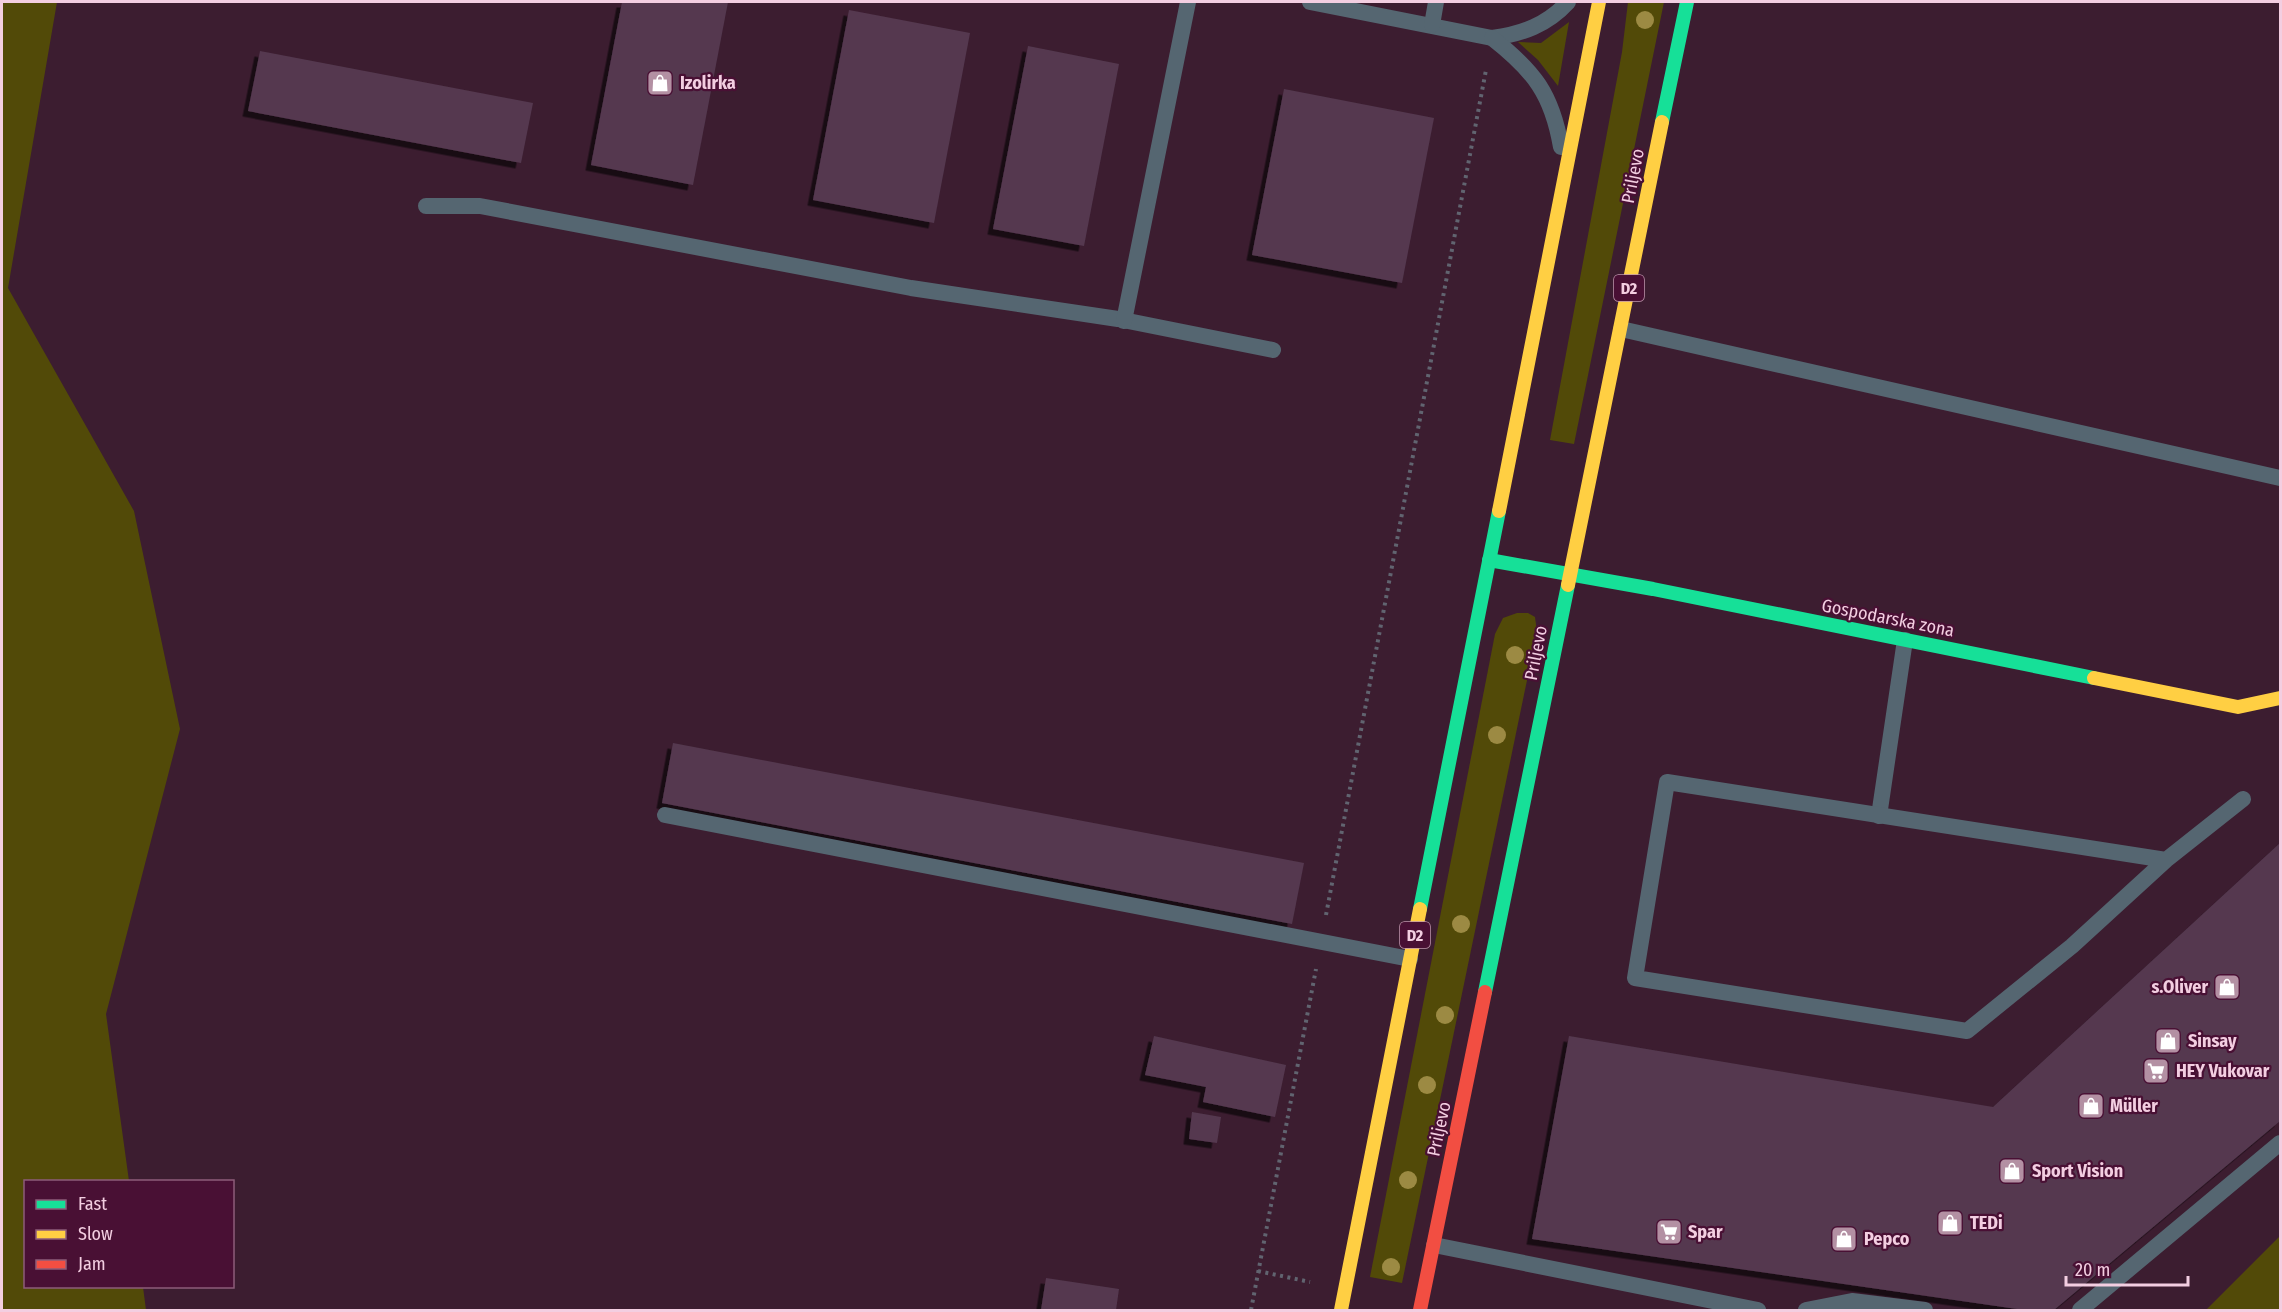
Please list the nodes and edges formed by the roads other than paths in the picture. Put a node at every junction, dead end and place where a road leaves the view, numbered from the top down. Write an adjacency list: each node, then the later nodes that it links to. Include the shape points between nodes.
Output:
1 (1188, 2): 11 (lane)
2 (1310, 2): 7 (lane)
3 (1436, 2): 7 (lane)
4 (1568, 2): 8 (lane, via 1539,26)
5 (1599, 2): 9 (main road, D2)
6 (1687, 2): 12 (main road, Priljevo / D2)
7 (1432, 25): 8 (lane)
8 (1492, 38): 9 (lane, via 1520,60 1538,81 1557,123)
9 (1565, 173): 15 (main road, D2)
10 (426, 206): 11 (lane, via 480,206 911,288)
11 (1124, 321): 13 (lane)
12 (1621, 329): 14 (lane); 16 (main road, Priljevo / D2)
13 (1273, 350)
14 (2280, 478)
15 (1489, 560): 16 (main road, Gospodarska zona); 25 (main road, D2)
16 (1571, 574): 17 (main road, Gospodarska zona); 27 (main road, Priljevo / D2)
17 (1905, 640): 19 (main road, Gospodarska zona); 23 (lane)
18 (2280, 698): 19 (main road, Gospodarska zona)
19 (2238, 706): 20 (lane)
20 (2280, 716)
21 (2243, 799): 24 (lane)
22 (665, 815): 25 (lane)
23 (1879, 816): 24 (lane); 24 (lane, via 1667,782 1635,978 1967,1031 2072,946)
24 (2166, 860)
25 (1410, 959): 28 (main road, D2)
26 (2280, 1143): 33 (lane)
27 (1434, 1245): 29 (main road, Priljevo / D2); 30 (lane)
28 (1341, 1311)
29 (1420, 1311)
30 (1758, 1311)
31 (1806, 1311): 32 (lane, via 1852,1301)
32 (1925, 1311)
33 (2080, 1311)

